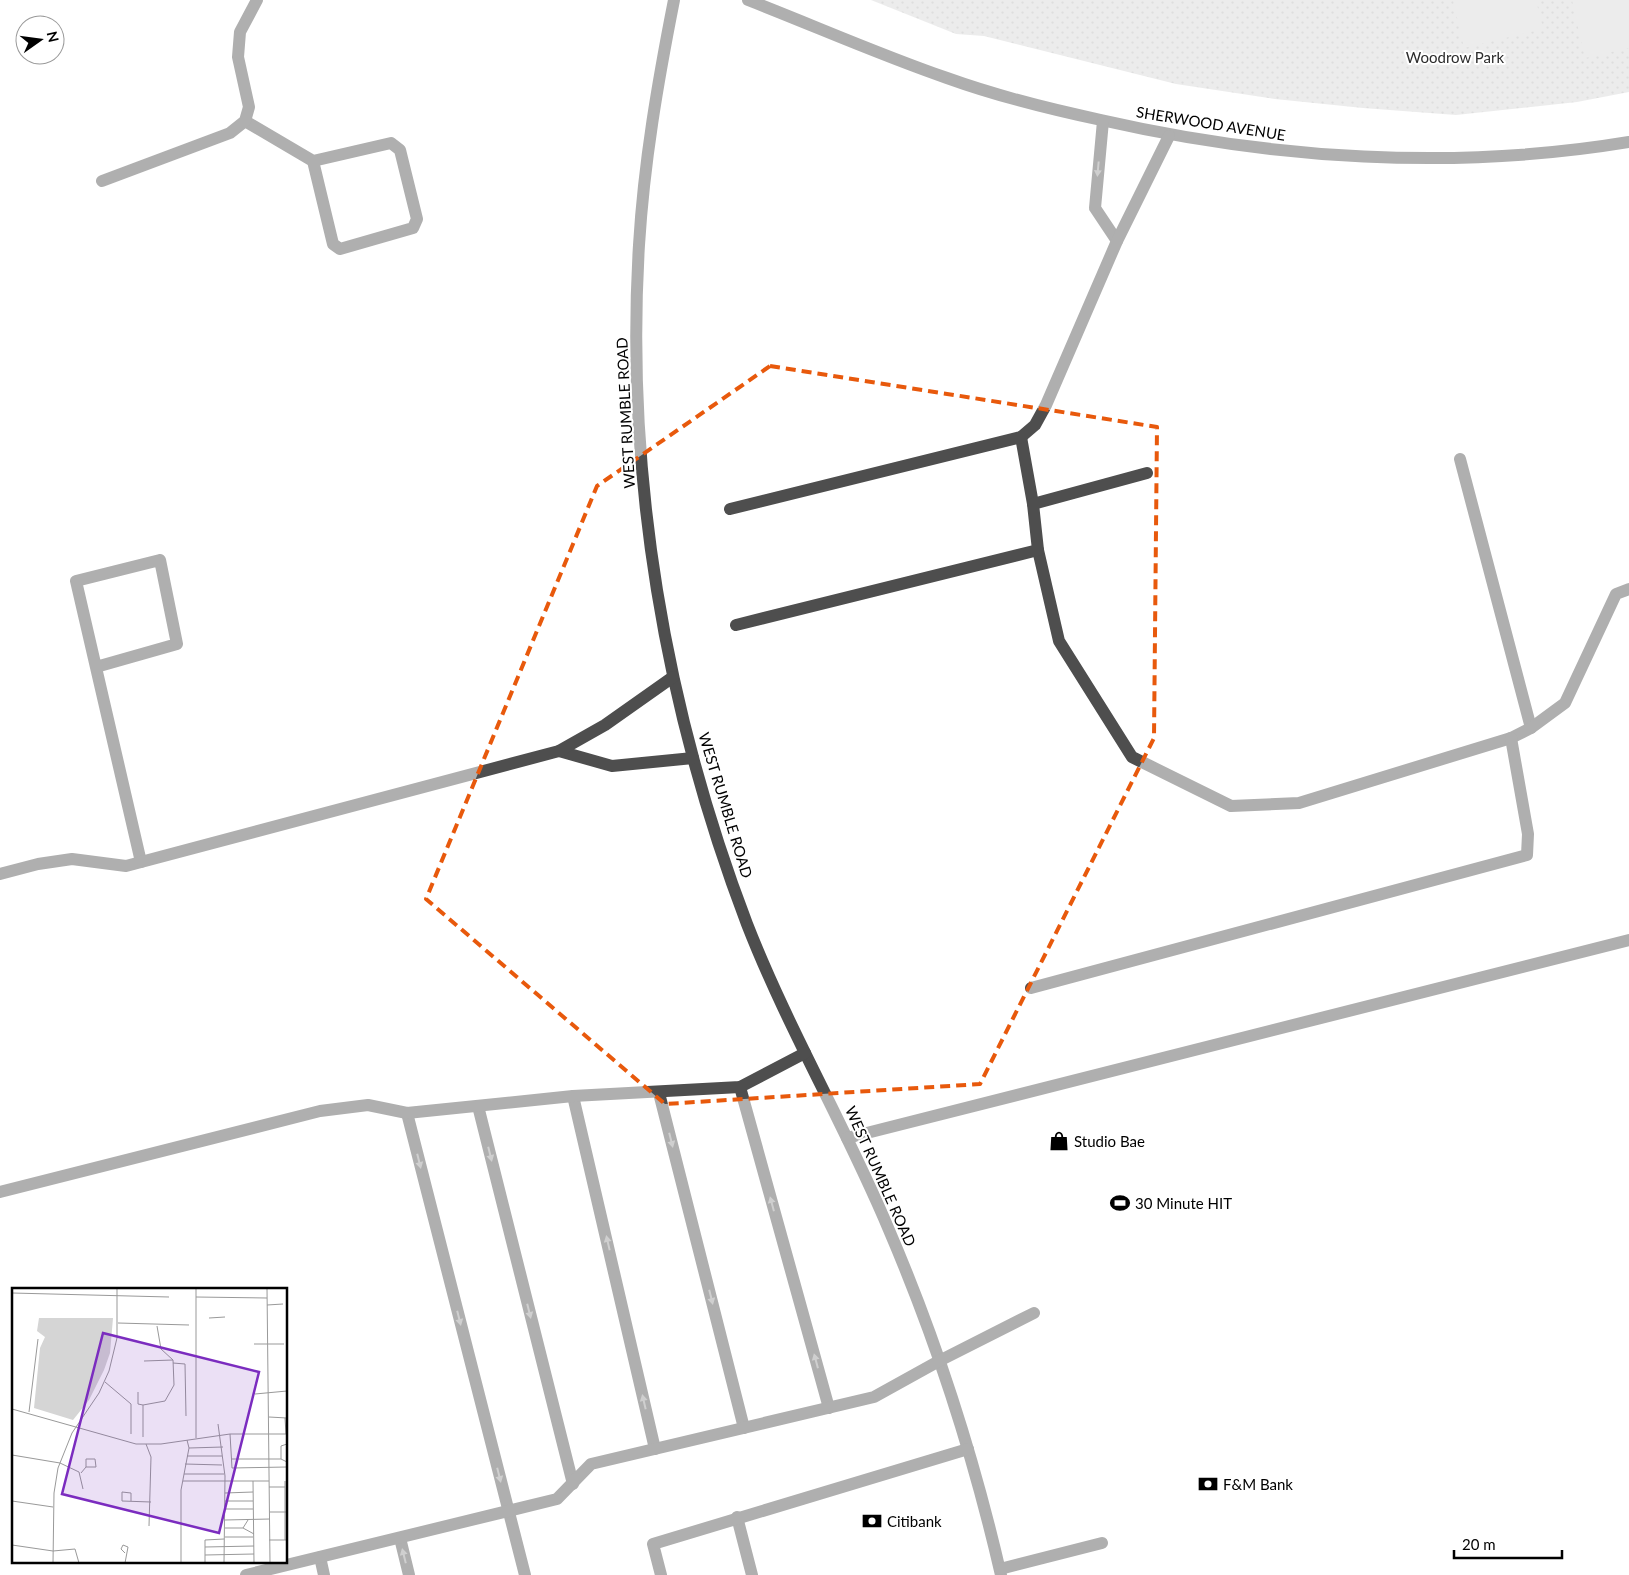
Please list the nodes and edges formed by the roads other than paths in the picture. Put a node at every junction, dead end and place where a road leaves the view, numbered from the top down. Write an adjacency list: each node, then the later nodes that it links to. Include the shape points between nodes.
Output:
1 (256, 0): 4 (street, via 240,32 238,57 249,107)
2 (674, 0): 20 (street, WEST RUMBLE ROAD, via 654,106 640,234 636,356 642,477 654,578)
3 (748, 0): 5 (street, SHERWOOD AVENUE, via 948,79 1044,108)
4 (245, 121): 8 (street); 9 (street, via 230,133)
5 (1103, 121): 6 (street, SHERWOOD AVENUE); 10 (street, one-way to 10, via 1095,208)
6 (1168, 136): 7 (street, SHERWOOD AVENUE, via 1280,151 1386,157 1498,156); 10 (street)
7 (1629, 142)
8 (313, 161): 8 (street, via 390,143 400,150 417,219 413,228 340,249 333,244)
9 (102, 181)
10 (1117, 241): 11 (street, via 1046,405 1035,425)
11 (1021, 437): 14 (street); 15 (street)
12 (1460, 459): 21 (street)
13 (1147, 473): 14 (street)
14 (1033, 504): 16 (street)
15 (730, 509)
16 (1038, 550): 18 (street); 22 (street, via 1059,641 1132,757 1232,806 1299,803)
17 (1629, 589): 21 (street, via 1616,594 1565,703)
18 (736, 625)
19 (96, 667): 19 (street, via 76,580 160,560 177,644); 25 (street)
20 (674, 677): 23 (street, via 605,725); 24 (street, WEST RUMBLE ROAD)
21 (1531, 728): 22 (street)
22 (1511, 738): 28 (street, via 1528,834 1527,855)
23 (559, 751): 24 (street, via 612,766); 25 (street)
24 (693, 758): 29 (street, WEST RUMBLE ROAD, via 711,822 748,926)
25 (141, 862): 26 (street, via 126,866 72,859)
26 (0, 874)
27 (1629, 940): 35 (street)
28 (1031, 988)
29 (805, 1053): 30 (street); 35 (street, WEST RUMBLE ROAD)
30 (740, 1088): 31 (street); 39 (street, one-way to 30)
31 (659, 1092): 32 (street); 40 (street, one-way to 40)
32 (573, 1096): 33 (street); 41 (street, one-way to 32)
33 (478, 1106): 34 (street); 43 (street, one-way to 43)
34 (406, 1113): 36 (street, via 368,1105 320,1111); 44 (street, one-way to 44)
35 (847, 1138): 38 (street, WEST RUMBLE ROAD, via 890,1231)
36 (0, 1192)
37 (1034, 1313): 38 (street)
38 (939, 1361): 39 (street, via 874,1397); 42 (street, WEST RUMBLE ROAD)
39 (829, 1408): 40 (street)
40 (744, 1428): 41 (street)
41 (655, 1449): 43 (street, via 591,1464)
42 (968, 1449): 45 (street); 49 (street, WEST RUMBLE ROAD)
43 (573, 1484): 44 (street, via 557,1499)
44 (508, 1511): 46 (street); 53 (street)
45 (737, 1518): 54 (street, via 652,1544); 55 (street)
46 (400, 1538): 48 (street); 52 (street, one-way to 46)
47 (1102, 1544): 49 (street)
48 (320, 1558): 50 (street); 51 (street)
49 (1001, 1572)
50 (246, 1575)
51 (324, 1575)
52 (409, 1575)
53 (525, 1575)
54 (661, 1575)
55 (752, 1575)

